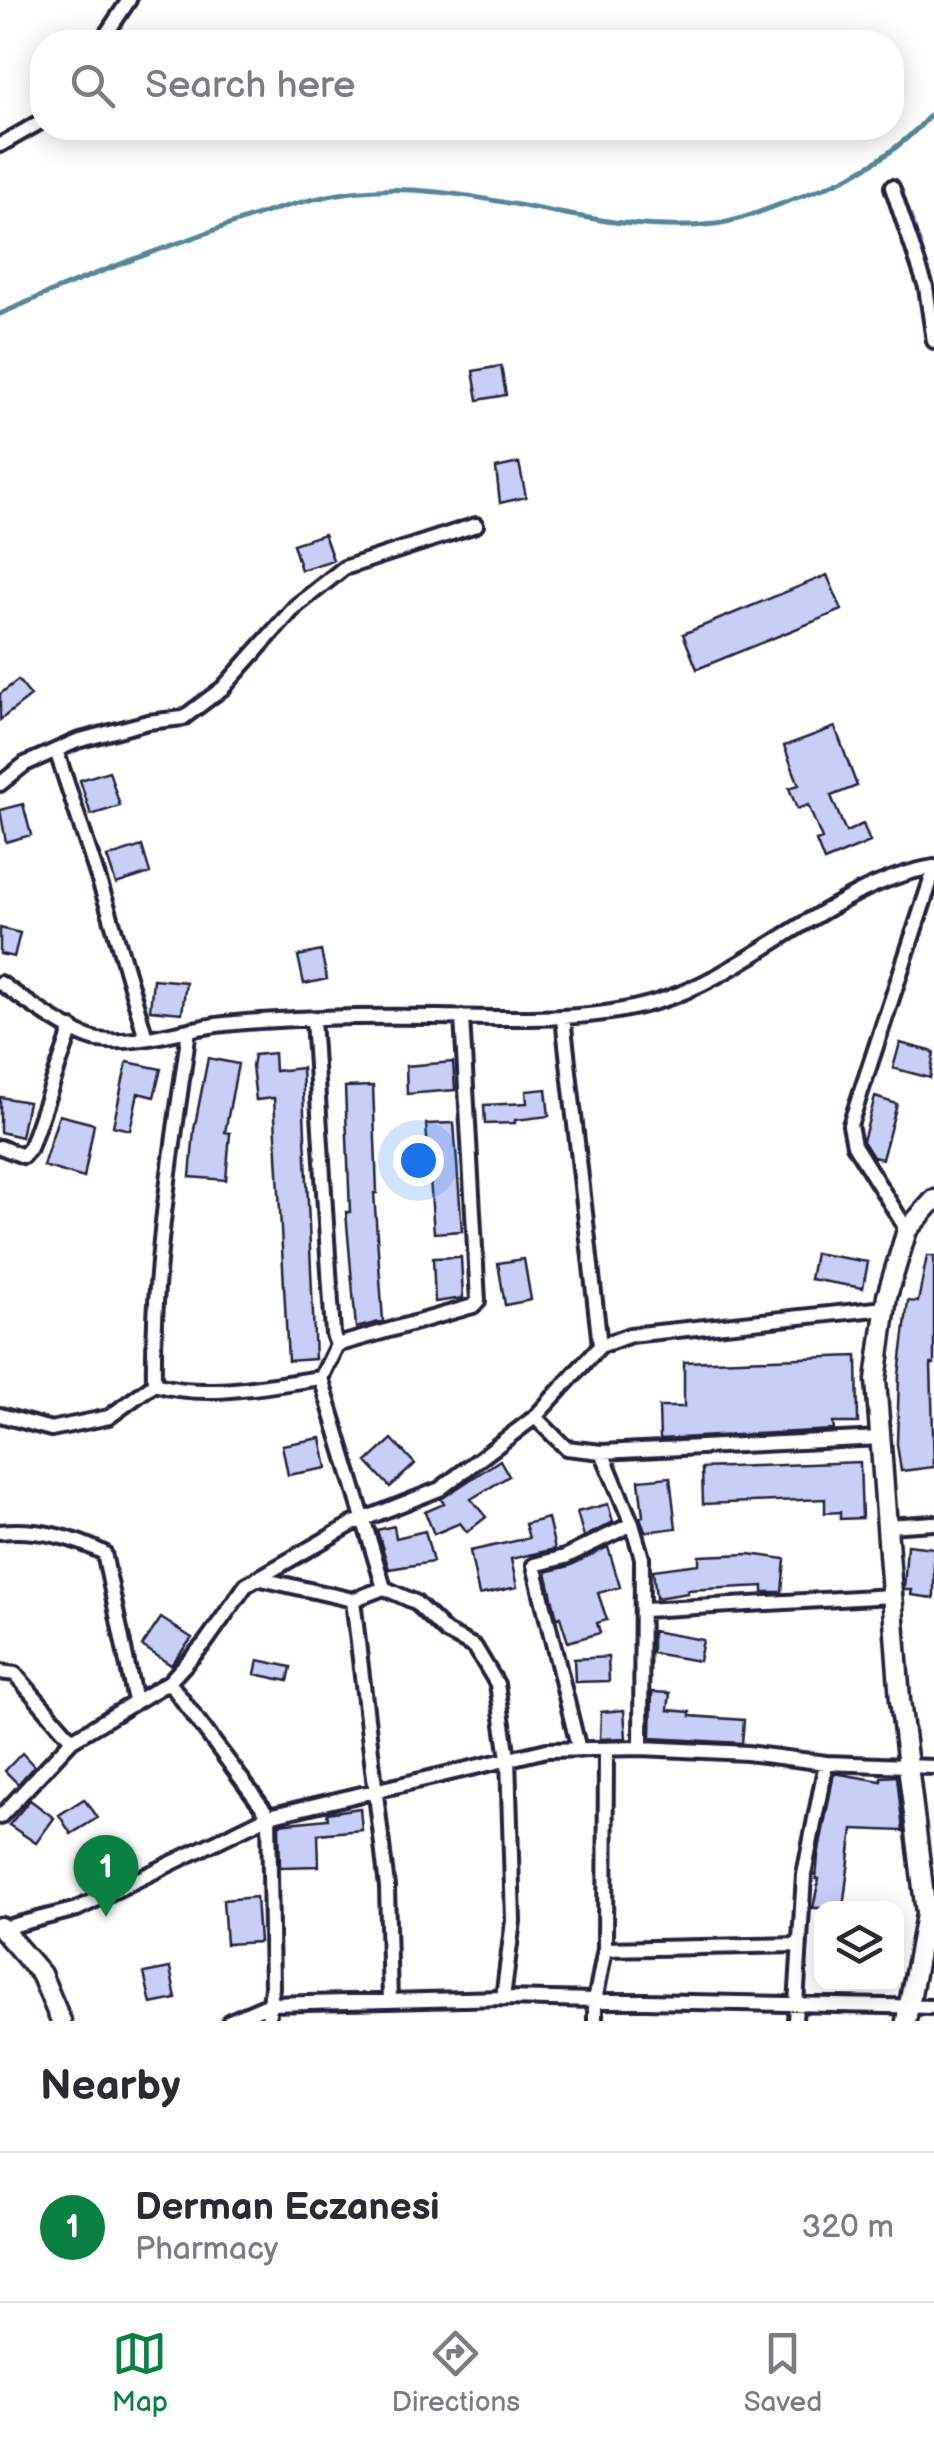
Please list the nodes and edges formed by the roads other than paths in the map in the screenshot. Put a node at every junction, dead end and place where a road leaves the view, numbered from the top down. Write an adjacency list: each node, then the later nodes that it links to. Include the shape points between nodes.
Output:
1 (130, 0): 2 (street)
2 (109, 30)
3 (30, 128): 4 (street)
4 (0, 145)
5 (892, 187): 6 (street)
6 (930, 287): 7 (street)
7 (934, 341)
8 (476, 525): 9 (street, via 344,568 296,606 223,688 183,718)
9 (56, 750): 10 (street); 18 (street)
10 (0, 784)
11 (934, 869): 14 (street, via 910,871 823,912 656,1002); 21 (street, via 850,1124 854,1145)
12 (0, 983): 16 (street)
13 (462, 1017): 14 (street); 15 (street); 23 (street, via 478,1301)
14 (563, 1018): 24 (street)
15 (312, 1019): 17 (street); 23 (street)
16 (72, 1028): 18 (street, via 94,1040); 19 (street, via 30,1148 23,1156)
17 (189, 1030): 18 (street); 26 (street, via 170,1162)
18 (146, 1038)
19 (0, 1147)
20 (934, 1200): 21 (street)
21 (908, 1230): 22 (street)
22 (885, 1308): 24 (street, via 630,1335); 29 (street, via 876,1380)
23 (337, 1345): 25 (street)
24 (600, 1346): 28 (street)
25 (321, 1378): 26 (street, via 227,1390); 31 (street)
26 (154, 1384): 27 (street, via 109,1416 51,1429)
27 (0, 1415)
28 (535, 1417): 30 (street, via 566,1448); 31 (street, via 440,1489)
29 (880, 1438): 30 (street); 34 (street)
30 (602, 1452): 33 (street)
31 (365, 1519): 36 (street); 37 (street)
32 (934, 1522): 34 (street)
33 (632, 1524): 40 (street, via 642,1558); 47 (street, via 534,1565)
34 (888, 1526): 38 (street)
35 (0, 1532): 43 (street, via 82,1542 104,1553)
36 (258, 1578): 39 (street); 42 (street)
37 (384, 1588): 39 (street); 48 (street, via 415,1602 435,1624 475,1647 497,1684)
38 (892, 1596): 40 (street); 51 (street)
39 (353, 1600): 52 (street)
40 (644, 1610): 45 (street)
41 (0, 1672): 44 (street, via 14,1674)
42 (169, 1682): 43 (street); 53 (street)
43 (135, 1701): 44 (street)
44 (72, 1740): 54 (street)
45 (641, 1748): 46 (street); 49 (street)
46 (606, 1749): 47 (street); 59 (street)
47 (579, 1750): 48 (street)
48 (508, 1758): 52 (street); 60 (street, via 513,1922)
49 (826, 1763): 51 (street); 58 (street)
50 (934, 1767): 51 (street)
51 (908, 1768): 56 (street)
52 (376, 1792): 53 (street); 62 (street)
53 (268, 1816): 57 (street, via 77,1909); 63 (street)
54 (0, 1818)
55 (934, 1884): 56 (street)
56 (926, 1914): 66 (street)
57 (2, 1928): 67 (street, via 41,1974)
58 (798, 1946): 59 (street); 64 (street)
59 (606, 1949): 61 (street)
60 (503, 1998): 61 (street); 62 (street)
61 (595, 2000): 64 (street); 70 (street)
62 (390, 2001): 63 (street)
63 (270, 2004): 68 (street); 69 (street)
64 (794, 2006): 66 (street); 71 (street)
65 (934, 2008): 66 (street)
66 (907, 2015)
67 (61, 2021)
68 (230, 2021)
69 (268, 2021)
70 (595, 2021)
71 (795, 2021)

